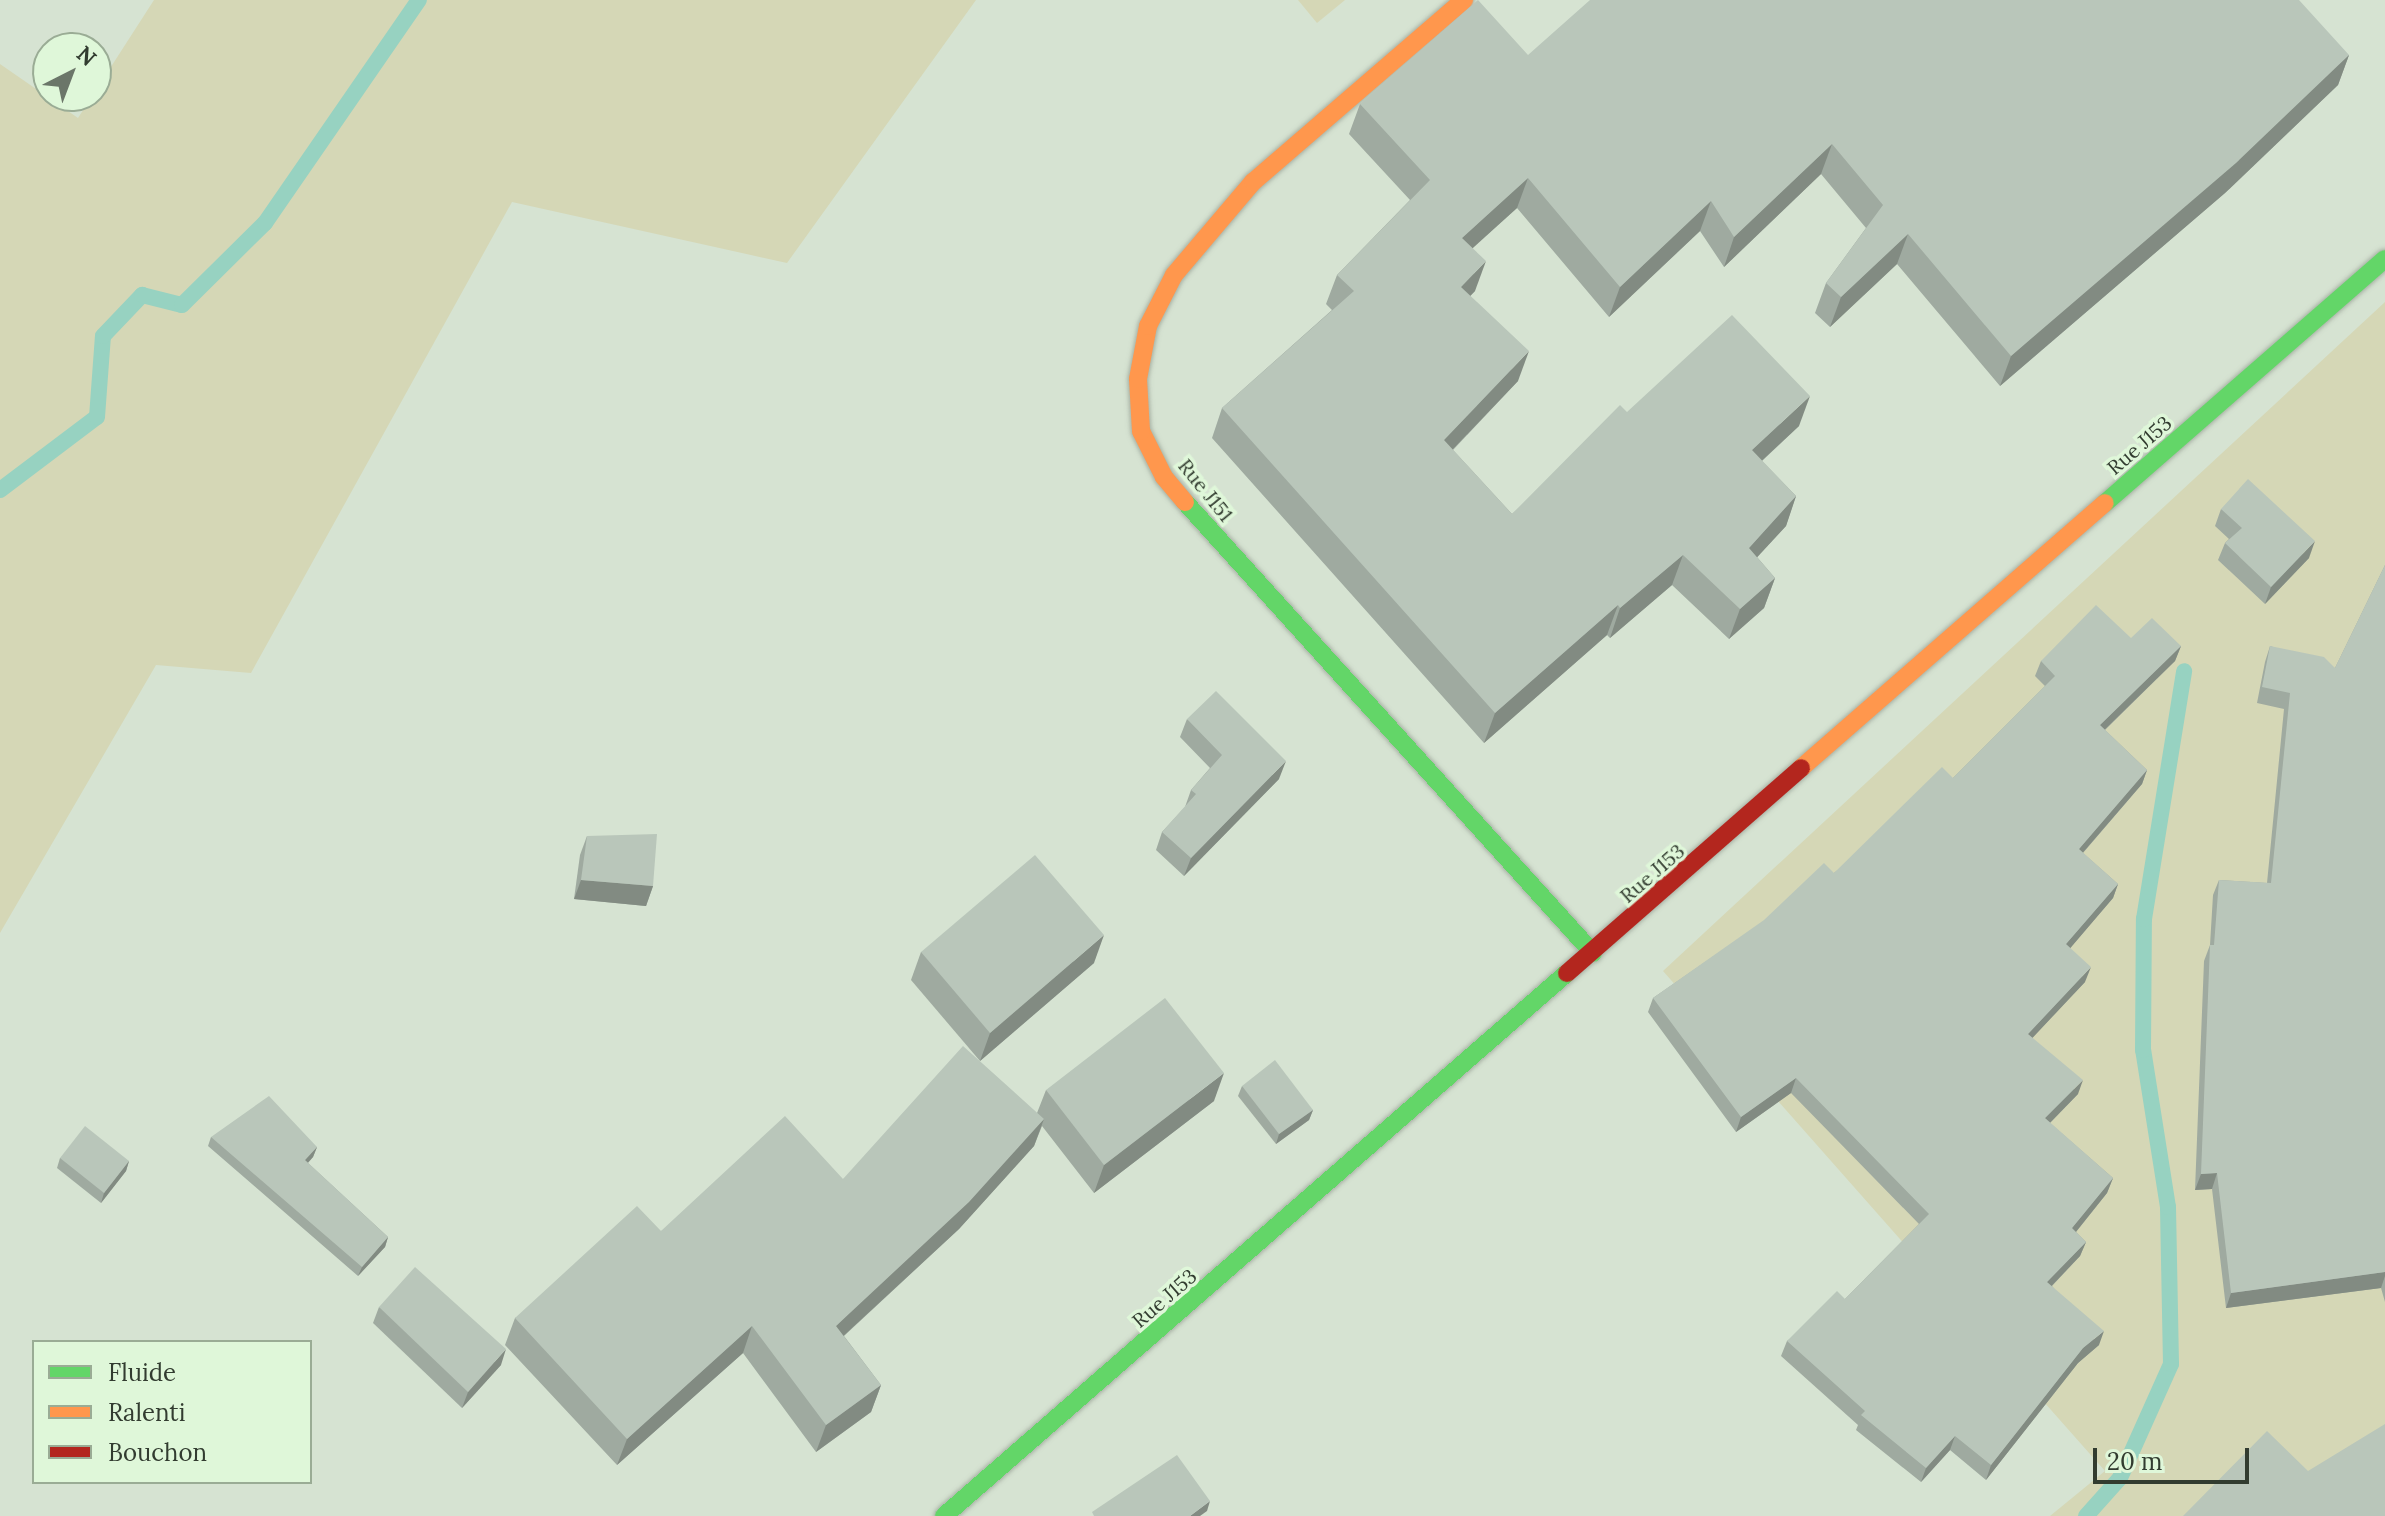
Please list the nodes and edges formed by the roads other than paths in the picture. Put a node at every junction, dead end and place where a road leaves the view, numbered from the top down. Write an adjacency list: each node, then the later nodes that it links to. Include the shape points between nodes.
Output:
1 (1464, 0): 3 (street, Rue J151, via 1253,182 1174,275 1146,339 1138,379 1141,431 1164,477 1200,520)
2 (2385, 259): 3 (street, Rue J153)
3 (1593, 953): 4 (street, Rue J153)
4 (944, 1516)

